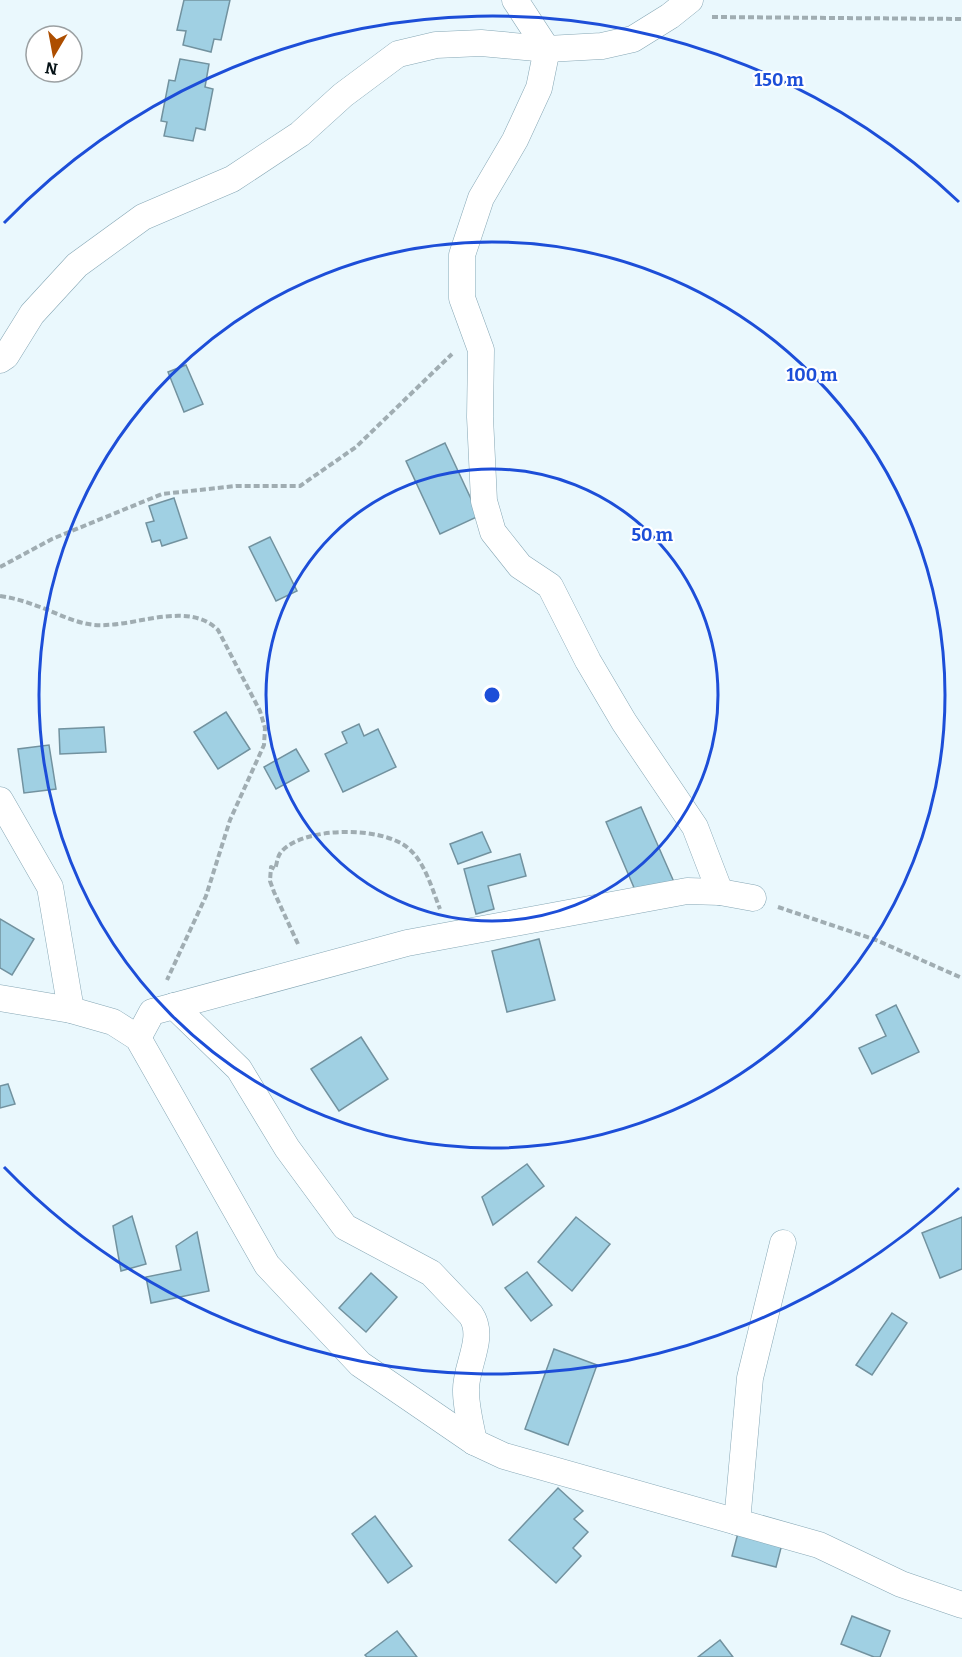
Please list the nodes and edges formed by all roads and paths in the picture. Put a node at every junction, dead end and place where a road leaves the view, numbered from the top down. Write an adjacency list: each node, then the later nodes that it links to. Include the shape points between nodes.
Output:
1 (515, 0): 5 (street)
2 (690, 0): 3 (street)
3 (670, 16): 4 (path); 5 (street, via 633,39 602,46)
4 (962, 19)
5 (547, 49): 6 (street, via 539,88 482,198 462,255 462,298); 7 (street, via 481,43 436,45 398,54 342,95 300,134 232,179 142,217 76,265 32,314)
6 (475, 332): 8 (path, via 356,447 300,486 236,486 162,494 52,539); 11 (street, via 481,350 484,501 493,532 520,566 550,586 624,722 695,827)
7 (0, 360)
8 (0, 567)
9 (0, 596): 17 (path, via 95,626 176,616 209,622 218,630 260,711 264,745 230,820)
10 (0, 800): 18 (street, via 50,887)
11 (720, 892): 12 (street); 13 (street, via 687,891)
12 (753, 898): 15 (path, via 876,940)
13 (452, 935): 14 (street); 14 (path, via 418,858 409,848 375,834 346,832 304,838 279,854 270,881)
14 (309, 969): 17 (street)
15 (962, 978)
16 (0, 998): 18 (street)
17 (163, 1009): 19 (street); 21 (street, via 239,1069 286,1148 345,1227 431,1273 471,1314 477,1334 465,1390)
18 (71, 1010): 19 (street, via 113,1022)
19 (138, 1038): 21 (street, via 267,1265 360,1364)
20 (783, 1243): 22 (street, via 750,1378)
21 (474, 1442): 22 (street, via 504,1456)
22 (737, 1522): 23 (street, via 819,1545 901,1584)
23 (962, 1605)

